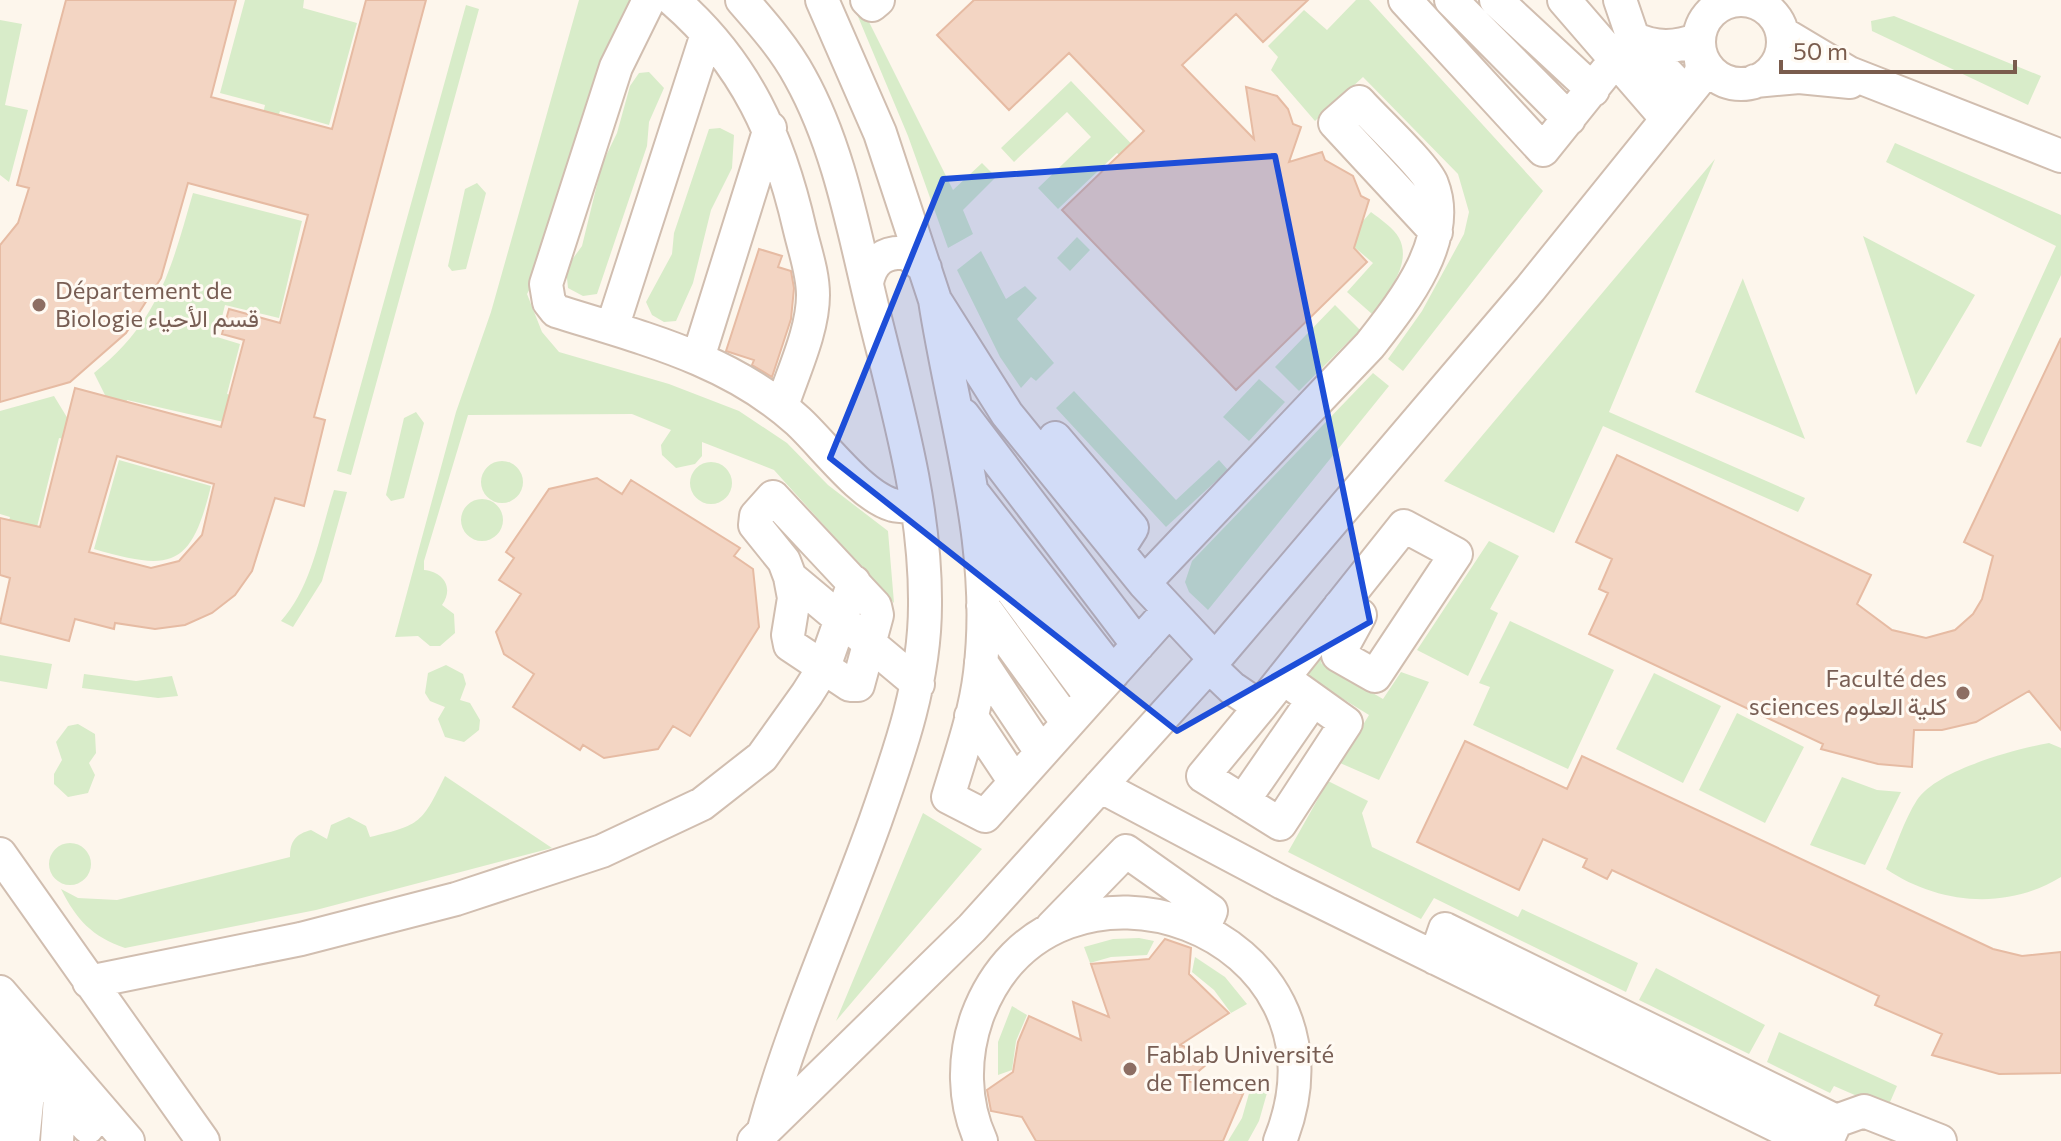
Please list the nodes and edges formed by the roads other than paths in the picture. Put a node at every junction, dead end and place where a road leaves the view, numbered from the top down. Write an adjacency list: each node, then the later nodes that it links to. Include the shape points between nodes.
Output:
1 (649, 0): 29 (street, via 616,67 546,284 556,311)
2 (673, 0): 14 (street)
3 (742, 0): 25 (street, via 800,76 825,131)
4 (822, 0): 26 (street, via 880,133)
5 (867, 0): 6 (street, via 872,5)
6 (878, 0)
7 (1405, 0): 20 (street, via 1543,150)
8 (1451, 0): 20 (street)
9 (1496, 0): 18 (street)
10 (1564, 0): 15 (street)
11 (1620, 0): 15 (street)
12 (1712, 18): 13 (street, via 1756,3); 15 (street, via 1673,47 1645,44); 16 (street, via 1716,76); 19 (street, via 1699,78)
13 (1778, 18): 16 (street, via 1781,54 1775,66); 17 (street, via 1828,62)
14 (707, 34): 22 (street, via 739,71); 29 (street)
15 (1625, 49): 18 (street); 19 (street); 21 (street)
16 (1742, 81): 17 (street, via 1821,78); 19 (street, via 1709,83)
17 (1889, 89): 23 (street)
18 (1593, 90): 20 (street)
19 (1687, 94): 21 (street)
20 (1569, 119)
21 (1667, 119): 46 (street, via 1530,289)
22 (770, 128): 30 (street); 32 (street, via 797,213 813,296)
23 (2061, 156)
24 (1436, 232): 38 (street, via 1397,309 1370,345)
25 (855, 234): 26 (street, via 873,252); 27 (street)
26 (904, 242): 27 (street, via 875,262); 28 (street, via 907,253 925,268)
27 (867, 283): 34 (street)
28 (935, 300): 31 (street); 38 (street, via 1007,414 1035,447 1053,436 1132,528 1118,550)
29 (612, 328): 30 (street)
30 (698, 358): 32 (street, via 731,372)
31 (954, 403): 33 (street); 43 (street)
32 (782, 406): 34 (street, via 869,490 892,504)
33 (971, 491): 35 (street); 48 (street)
34 (917, 507): 50 (street, via 923,532 925,608)
35 (981, 549): 39 (street); 51 (street)
36 (790, 577): 37 (street, via 755,525 756,516 773,497); 42 (street); 47 (street, via 794,598 787,640)
37 (854, 582): 42 (street); 44 (street, via 877,611)
38 (1144, 583): 41 (street)
39 (983, 606): 45 (street); 55 (street)
40 (1340, 606): 40 (street, via 1360,615 1338,655 1375,676 1456,554 1404,526); 49 (street)
41 (1169, 610): 43 (street); 46 (street)
42 (840, 622): 44 (street); 47 (street)
43 (1138, 645): 48 (street)
44 (870, 647): 47 (street, via 858,685); 50 (street)
45 (981, 662): 54 (street); 56 (street)
46 (1212, 662): 53 (street, via 1232,688); 57 (street)
47 (824, 667): 66 (street, via 762,757 702,804 602,851 456,899 301,939)
48 (1113, 673): 51 (street)
49 (1283, 678): 52 (street); 53 (street)
50 (918, 684): 73 (street, via 904,741)
51 (1091, 697): 55 (street)
52 (1313, 700): 59 (street); 59 (street, via 1346,723 1280,824)
53 (1260, 707): 59 (street, via 1203,776)
54 (971, 716): 58 (street); 58 (street, via 960,757)
55 (1068, 723): 56 (street)
56 (1041, 752): 58 (street)
57 (1100, 786): 61 (street); 64 (street)
58 (1006, 792)
59 (1243, 801)
60 (0, 854): 66 (street)
61 (972, 928): 65 (street); 73 (street)
62 (1203, 929): 63 (street, via 1166,916 1126,912 1088,917); 63 (street, via 1211,911 1126,851); 79 (street, via 1255,969 1282,1013 1294,1078)
63 (1039, 939): 65 (street)
64 (1435, 958): 72 (street, via 1445,929); 80 (street)
65 (1010, 965): 78 (street, via 981,1008 969,1046 968,1098)
66 (89, 982): 77 (street)
67 (0, 992): 76 (street)
68 (5, 1035): 69 (street); 71 (street)
69 (31, 1064): 70 (street); 74 (street)
70 (61, 1126): 75 (street)
71 (0, 1127)
72 (1831, 1131): 81 (street, via 1864,1111)
73 (758, 1137)
74 (23, 1141)
75 (101, 1141)
76 (128, 1141)
77 (203, 1141)
78 (981, 1141)
79 (1280, 1141)
80 (1808, 1141)
81 (1940, 1141)

